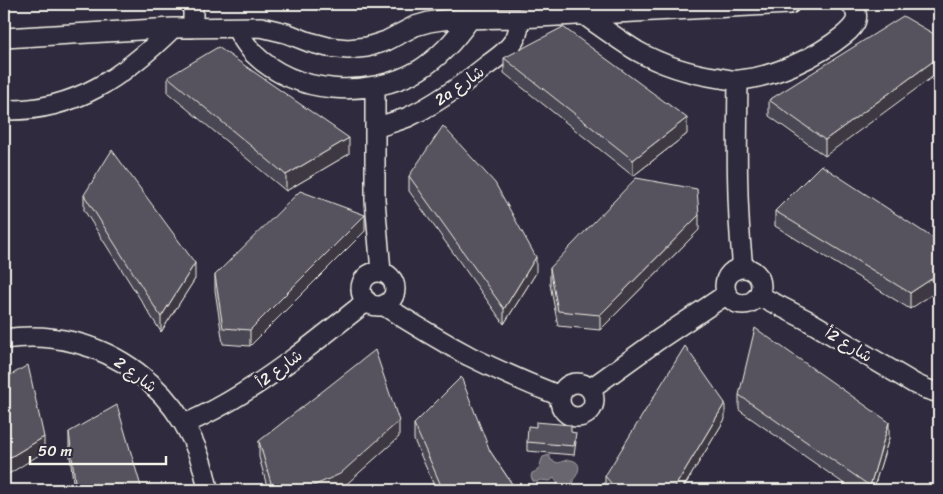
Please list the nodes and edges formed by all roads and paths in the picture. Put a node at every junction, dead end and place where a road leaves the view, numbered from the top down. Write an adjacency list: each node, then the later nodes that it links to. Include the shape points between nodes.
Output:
1 (192, 4): 8 (street)
2 (790, 4): 4 (street)
3 (852, 4): 11 (street, via 856,22 833,44 788,68)
4 (583, 14): 5 (street); 11 (street, via 638,51 670,66 704,76)
5 (519, 18): 6 (street); 14 (street, 2a شارع, via 513,42 464,84 408,117)
6 (470, 19): 9 (street, via 429,22 386,41 348,49 309,42 274,29); 12 (street, via 439,55 419,70)
7 (173, 28): 8 (street); 10 (street); 13 (street, via 120,74 75,99 48,107)
8 (193, 28): 9 (street)
9 (236, 28): 12 (street, via 253,53 276,70 299,81 332,88)
10 (4, 38)
11 (738, 80): 15 (street)
12 (375, 86): 14 (street)
13 (4, 110)
14 (375, 128): 16 (street)
15 (743, 268): 17 (street, via 733,271 726,279); 18 (street, via 758,277)
16 (381, 272): 19 (street, via 374,272 362,282 362,296); 19 (street, via 392,279 395,291 388,302)
17 (727, 294): 18 (street, via 735,302 745,304); 21 (street)
18 (758, 295): 22 (street, شارع 2أ, via 808,320 915,384)
19 (375, 303): 23 (street, via 469,356); 24 (street, شارع 2أ, via 260,382)
20 (4, 340): 24 (street, شارع 2, via 18,337 60,339 110,356 152,384)
21 (590, 389): 23 (street, via 573,383); 23 (street, via 594,401 585,416 566,414)
22 (939, 393)
23 (560, 396)
24 (185, 424): 25 (street, شارع 2, via 202,462)
25 (208, 490)

